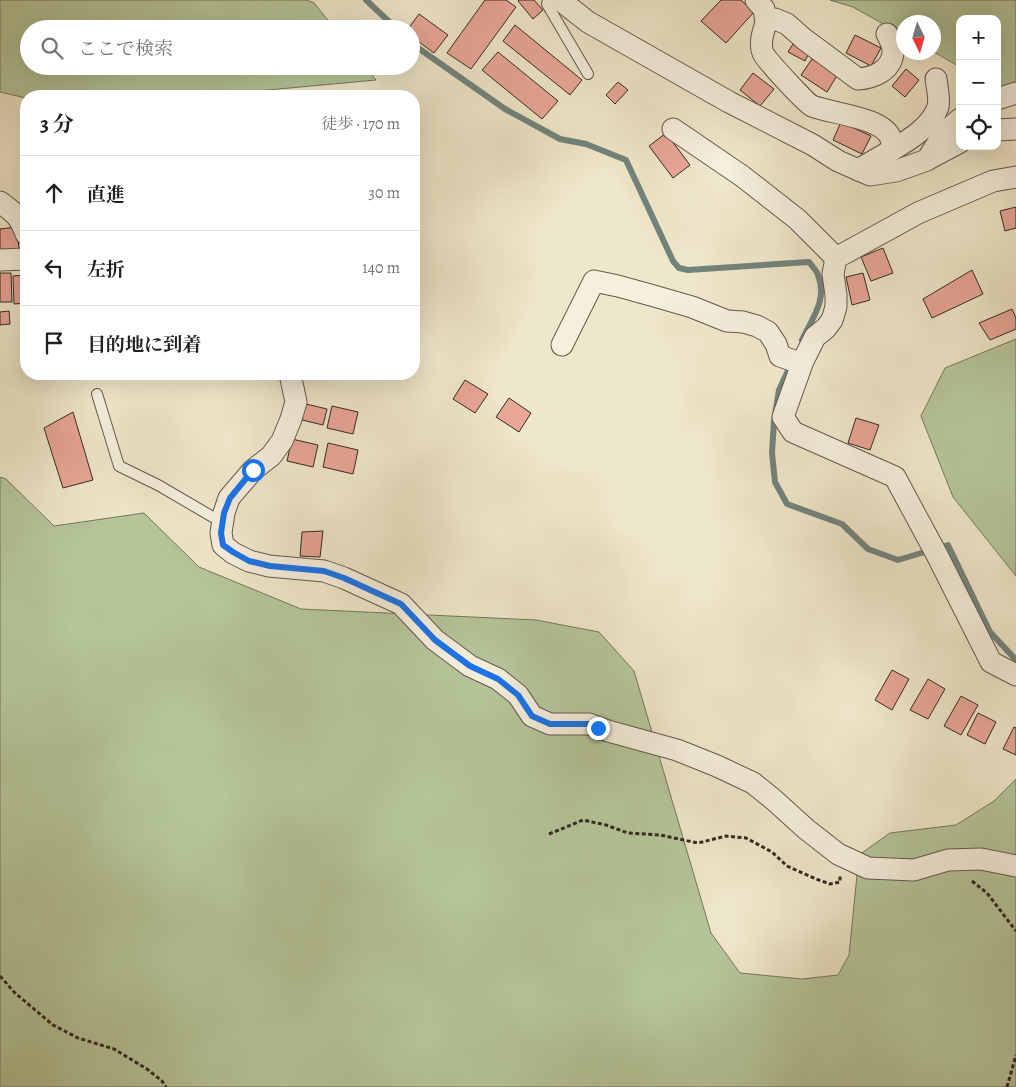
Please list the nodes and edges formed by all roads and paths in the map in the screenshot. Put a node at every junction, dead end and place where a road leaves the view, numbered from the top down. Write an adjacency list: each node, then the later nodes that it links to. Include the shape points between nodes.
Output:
1 (548, 0): 6 (lane, via 547,4)
2 (560, 0): 17 (street, via 588,22 729,102 813,145 838,162)
3 (756, 0): 4 (street, via 764,9)
4 (766, 23): 5 (street, via 775,19 787,24 858,79 876,75 891,62 893,52); 15 (street, via 763,53 810,106 871,122 886,130 892,139)
5 (887, 34)
6 (588, 74)
7 (936, 78): 15 (street, via 939,105 932,117 911,139)
8 (1016, 93): 9 (street)
9 (1001, 98)
10 (956, 122): 16 (street, via 944,133)
11 (672, 129): 21 (street, via 742,176 797,219)
12 (1016, 129): 13 (street)
13 (1001, 130)
14 (956, 144): 16 (street)
15 (892, 150): 17 (street)
16 (927, 160): 17 (street, via 896,171 870,175)
17 (858, 170)
18 (1016, 177): 21 (street, via 993,181 918,213)
19 (0, 202): 20 (street)
20 (20, 219)
21 (836, 258): 25 (street, via 833,274 836,307 832,320)
22 (20, 259): 23 (street)
23 (0, 260)
24 (562, 345): 25 (street, via 594,281 654,296 727,321 757,326 768,332 780,356)
25 (795, 362): 29 (street, via 783,417 793,432 895,477 991,662)
26 (291, 380): 28 (street, via 296,402 282,441 230,498)
27 (97, 394): 28 (lane, via 120,466)
28 (223, 523): 31 (street, via 223,545 249,561 324,571 401,604 435,640 518,695 532,716 550,724 589,724 677,750 717,766 753,783)
29 (1016, 676)
30 (549, 834): 31 (path, via 583,820 628,834 660,835 698,843 726,836 746,838 772,852 787,866 830,884 840,882 840,875)
31 (824, 843): 32 (street, via 838,854 868,868 914,870 948,860 980,860)
32 (1016, 866)
33 (971, 880): 34 (path, via 986,893)
34 (1016, 931)
35 (0, 976): 37 (path, via 53,1026 78,1038 114,1048 147,1069)
36 (1016, 1056): 38 (path)
37 (166, 1087)
38 (1007, 1087)

